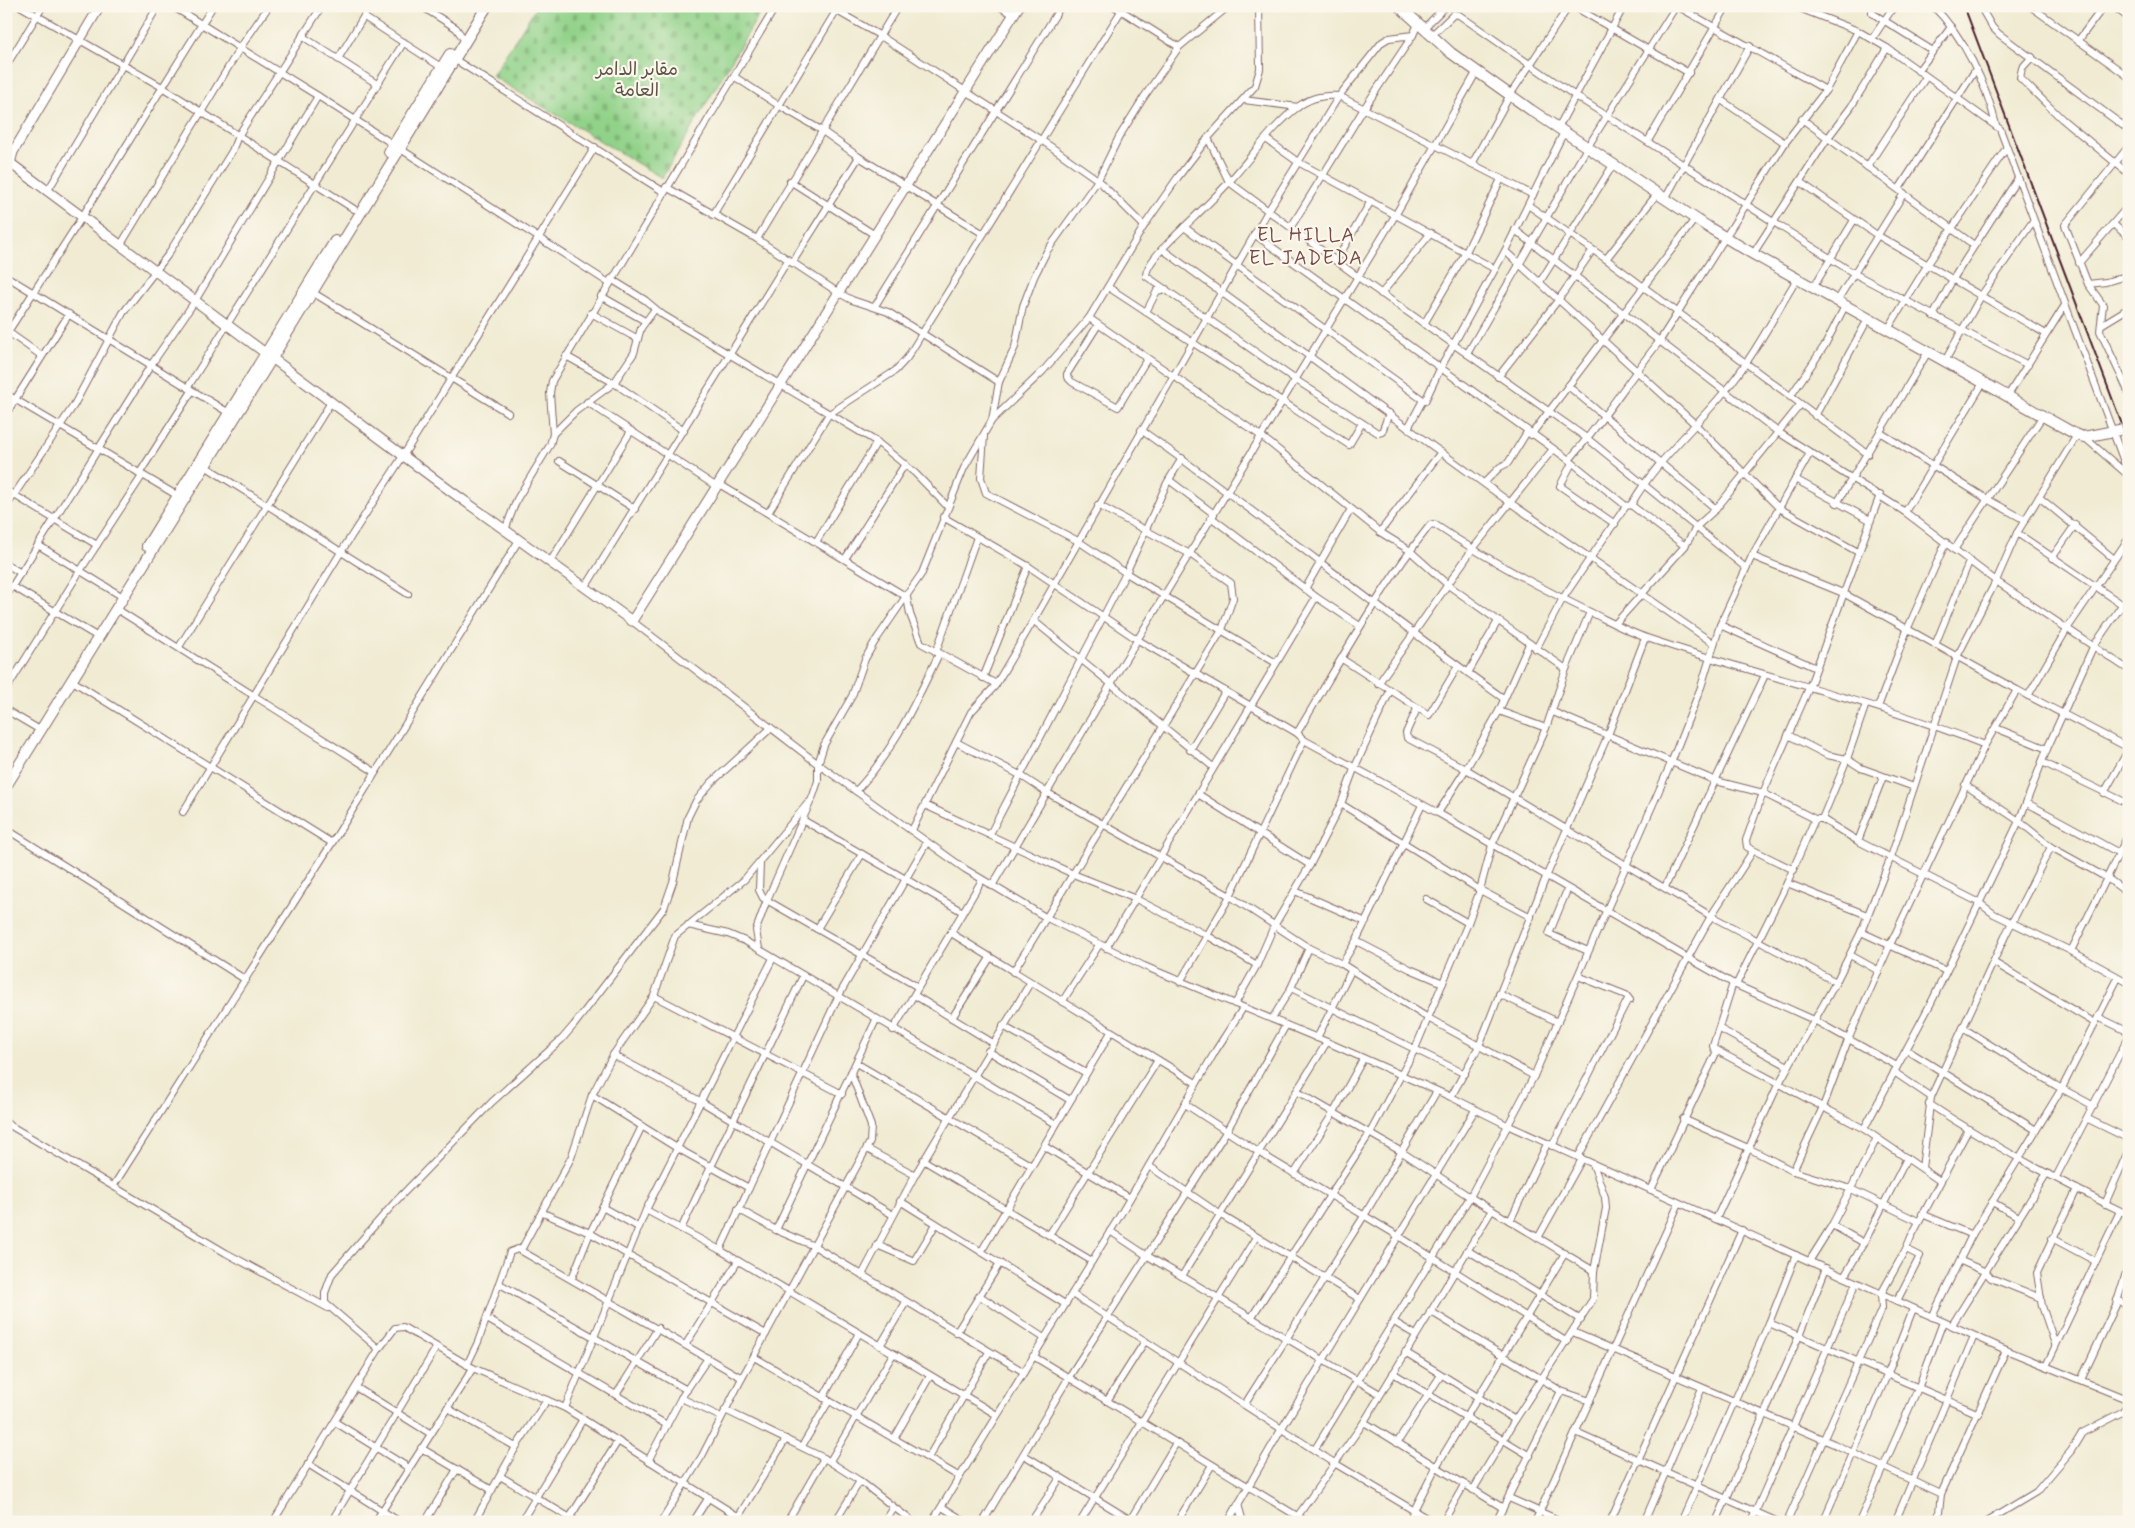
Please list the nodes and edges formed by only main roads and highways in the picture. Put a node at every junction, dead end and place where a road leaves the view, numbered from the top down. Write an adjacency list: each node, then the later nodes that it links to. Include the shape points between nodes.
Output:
1 (480, 6): 4 (main road)
2 (487, 6): 4 (main road)
3 (1399, 6): 7 (main road, via 1432,36 1510,96 1753,254 2080,436)
4 (463, 39): 5 (main road, via 442,67); 5 (main road, via 454,59)
5 (397, 146): 6 (main road, via 312,292); 6 (main road, via 354,209)
6 (270, 356): 8 (main road, via 229,413); 9 (main road)
7 (2129, 428)
8 (6, 774)
9 (6, 786)

